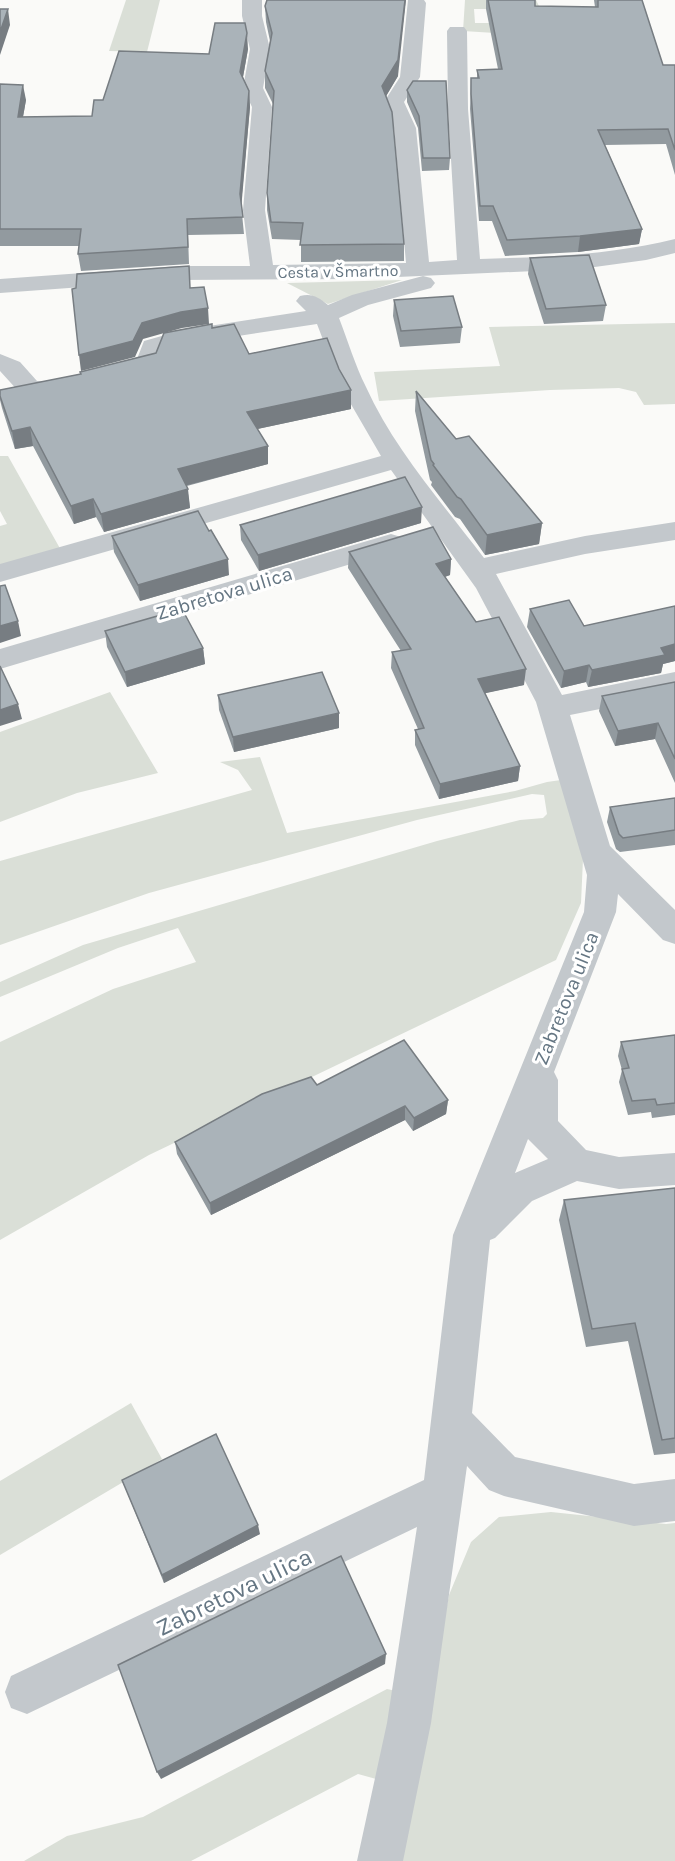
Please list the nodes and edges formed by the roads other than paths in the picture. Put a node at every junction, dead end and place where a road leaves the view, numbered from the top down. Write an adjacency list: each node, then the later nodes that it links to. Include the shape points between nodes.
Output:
1 (252, 0): 8 (street, via 260,49 253,88 262,107 254,210)
2 (416, 3): 6 (street, via 411,77 394,102 405,128)
3 (457, 31): 5 (street, via 458,108)
4 (675, 246): 5 (street, Cesta v Šmartno, via 580,262)
5 (479, 267): 6 (street, Cesta v Šmartno); 10 (street, via 382,294)
6 (417, 270): 8 (street, Cesta v Šmartno)
7 (224, 272): 8 (street, Cesta v Šmartno); 9 (street, Cesta v Šmartno); 10 (street, via 256,278 308,301)
8 (262, 272)
9 (0, 286)
10 (326, 315): 11 (street, via 183,337 153,346 148,364 44,390 29,388 11,367); 12 (street, Zabretova ulica, via 353,387)
11 (0, 362)
12 (397, 460): 14 (street, Zabretova ulica); 16 (street)
13 (675, 531): 15 (street, via 585,544)
14 (428, 532): 15 (street, Zabretova ulica); 17 (street, Zabretova ulica)
15 (478, 569): 19 (street, Zabretova ulica)
16 (0, 573)
17 (0, 659)
18 (675, 683): 19 (street)
19 (552, 708): 20 (street, Zabretova ulica)
20 (597, 853): 21 (street); 22 (street, Zabretova ulica, via 603,876 600,912)
21 (675, 931)
22 (540, 1063): 23 (street, via 540,1127); 25 (street, Zabretova ulica)
23 (576, 1164): 24 (street, via 619,1173); 25 (street, via 519,1189)
24 (675, 1169)
25 (472, 1235): 26 (street, Zabretova ulica)
26 (451, 1420): 27 (street, Zabretova ulica); 28 (street, via 504,1475 634,1505)
27 (442, 1493): 29 (street, Zabretova ulica); 30 (street, Zabretova ulica, via 409,1723)
28 (675, 1500)
29 (27, 1692)
30 (380, 1861)

